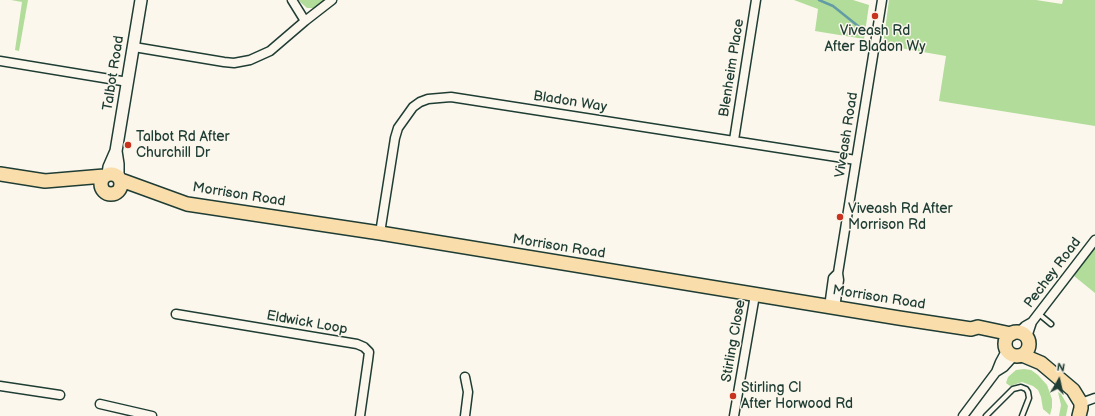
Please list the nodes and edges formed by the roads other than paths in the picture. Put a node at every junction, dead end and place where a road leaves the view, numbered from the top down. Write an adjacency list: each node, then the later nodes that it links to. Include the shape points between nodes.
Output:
1 (141, 0): 7 (main road, Talbot Road)
2 (292, 0): 6 (street)
3 (332, 0): 6 (street)
4 (755, 0): 10 (street, Blenheim Place)
5 (882, 0): 11 (street, Viveash Road)
6 (305, 21): 7 (street, via 270,51 243,62 224,62)
7 (134, 46): 9 (main road, Talbot Road)
8 (0, 61): 9 (street)
9 (128, 82): 14 (main road, Talbot Road, via 116,151 109,168)
10 (734, 140): 11 (street, Bladon Way); 15 (street, Bladon Way, via 451,97 428,99 413,107 398,128)
11 (856, 160): 18 (street, Viveash Road, via 839,280)
12 (0, 174): 13 (main road, Morrison Road, via 45,181)
13 (64, 180): 14 (main road, Morrison Road, via 95,176); 14 (main road, Morrison Road, via 104,191 100,184)
14 (114, 180): 15 (main road, Morrison Road, via 187,204)
15 (380, 233): 17 (main road, Morrison Road)
16 (1095, 240): 19 (street, Pechey Road)
17 (755, 295): 18 (main road, Morrison Road); 33 (street, Stirling Close)
18 (832, 307): 22 (main road, Morrison Road, via 971,329 975,334)
19 (1038, 313): 21 (lane); 22 (street, Pechey Road, via 1032,322 1025,326)
20 (176, 314): 31 (street, Eldwick Loop, via 364,347 369,352)
21 (1051, 324)
22 (1017, 344): 27 (main road, Morrison Road, via 1038,355 1042,363 1073,390); 29 (street, Pechey Road, via 1004,368 996,372)
23 (465, 377): 32 (street, via 468,392)
24 (0, 386): 25 (street)
25 (60, 395)
26 (1095, 398): 27 (street)
27 (1081, 403): 36 (main road)
28 (100, 404): 30 (street)
29 (965, 415)
30 (152, 416)
31 (360, 416)
32 (465, 416)
33 (734, 416)
34 (986, 416): 35 (lane, via 1013,389 1021,387 1026,388 1029,398)
35 (1022, 416)
36 (1079, 416)

